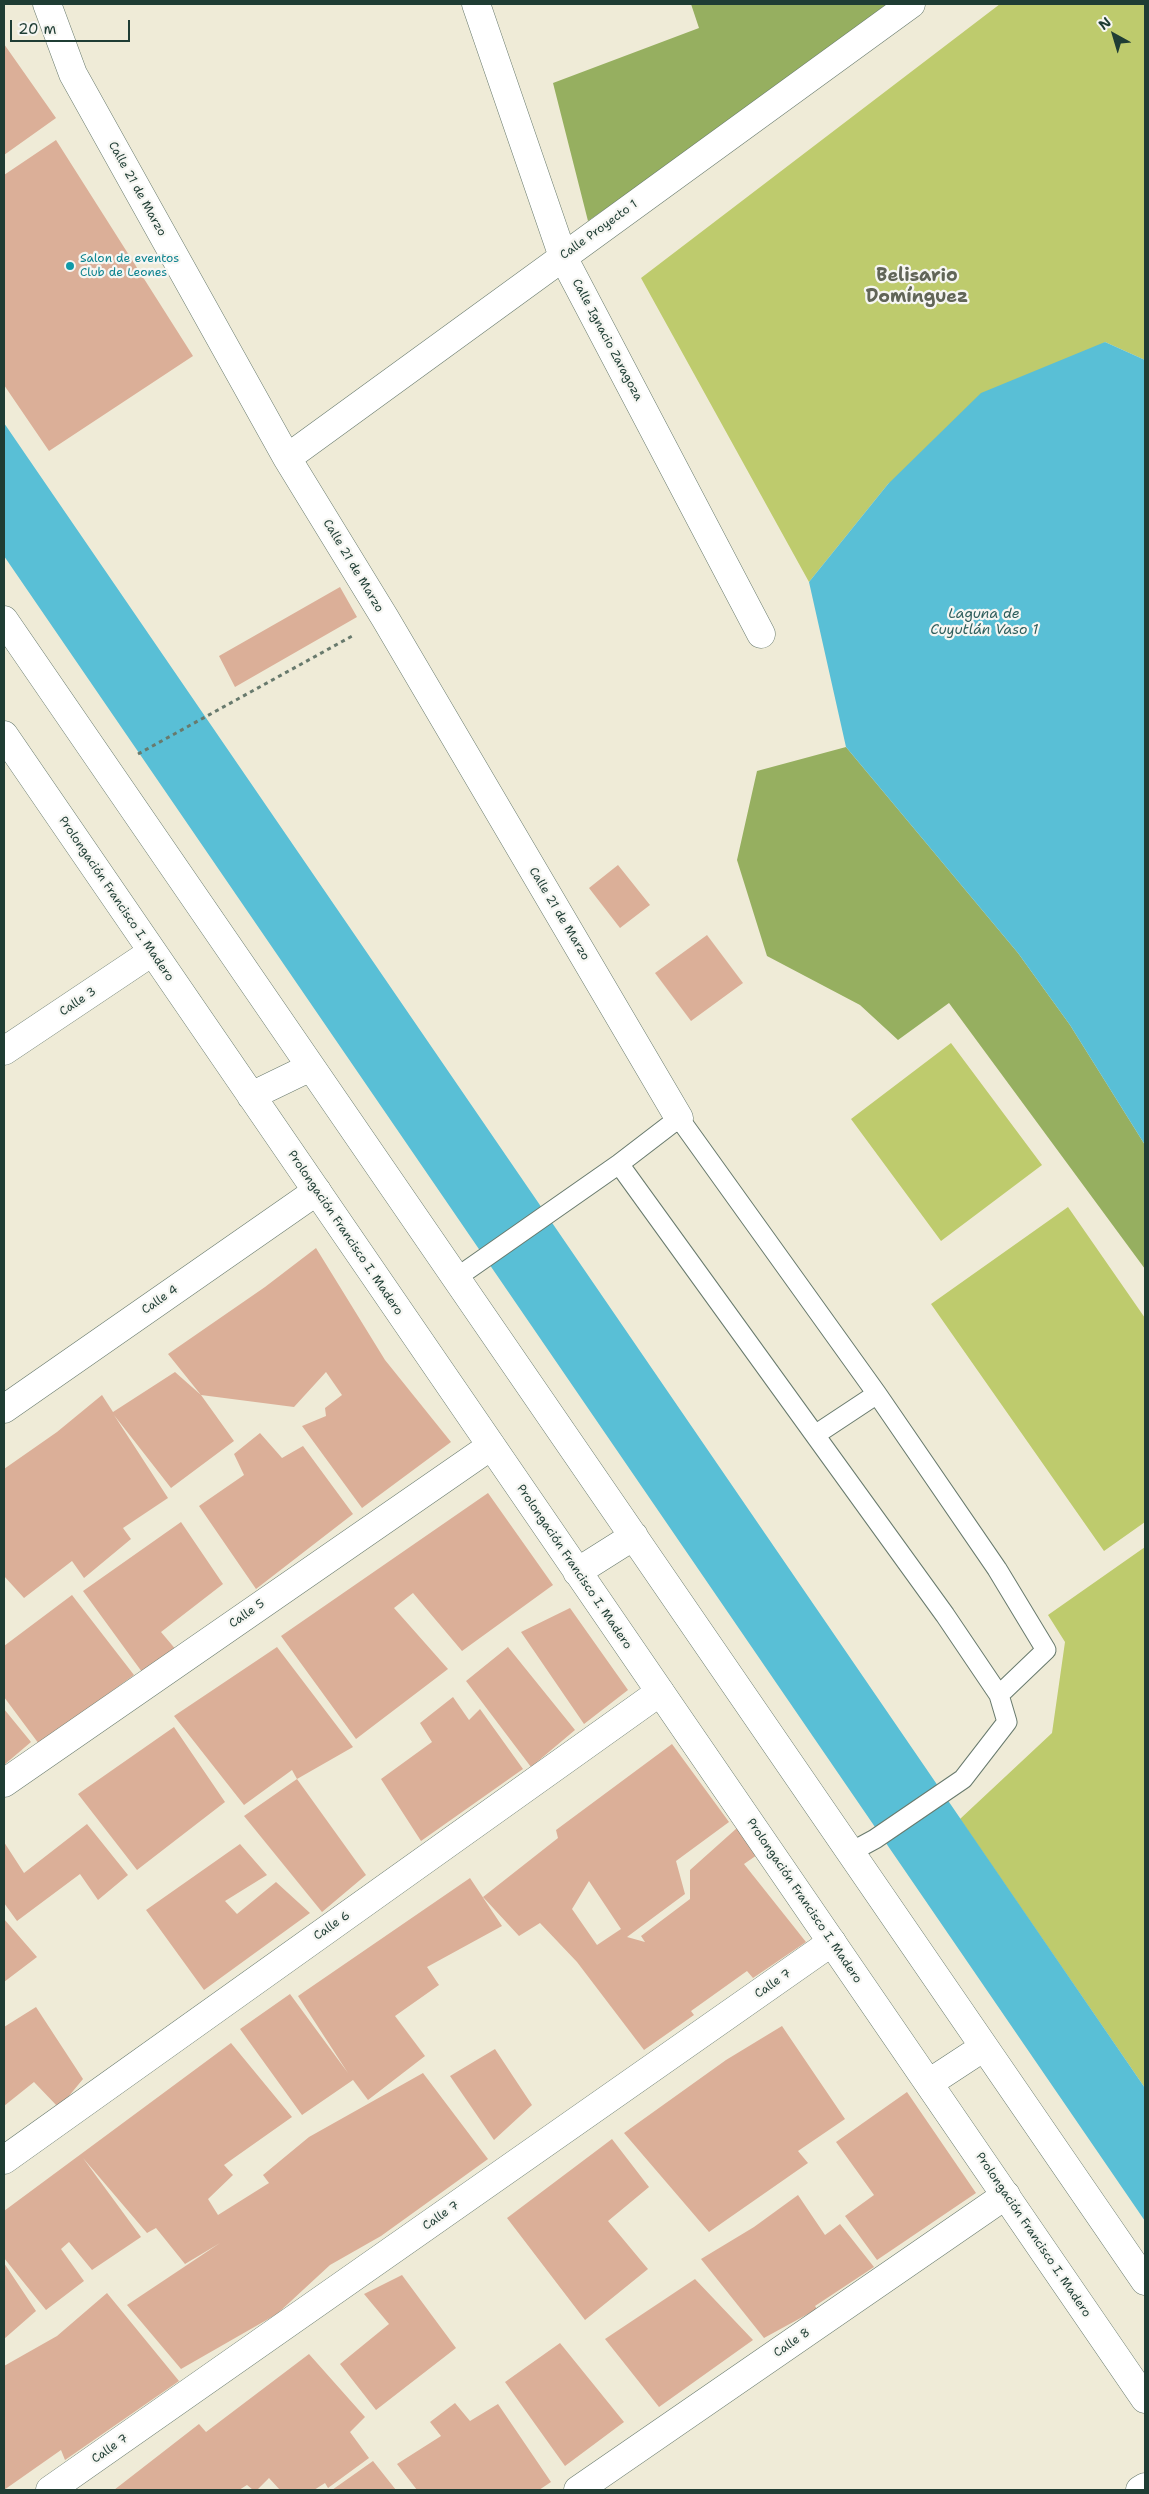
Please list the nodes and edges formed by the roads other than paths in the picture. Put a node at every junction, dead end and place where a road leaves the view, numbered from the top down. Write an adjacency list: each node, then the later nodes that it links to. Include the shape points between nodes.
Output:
1 (47, 4): 5 (street, Calle 21 de Marzo, via 73,74)
2 (476, 4): 4 (street, Calle Ignacio Zaragoza)
3 (911, 4): 4 (street, Calle Proyecto 1)
4 (563, 257): 5 (street, Calle Proyecto 1); 7 (street, Calle Ignacio Zaragoza)
5 (287, 458): 13 (street, Calle 21 de Marzo, via 385,618)
6 (4, 620): 11 (street)
7 (761, 634)
8 (4, 735): 9 (street, Prolongación Francisco I. Madero)
9 (152, 952): 10 (street, Calle 3); 12 (street, Prolongación Francisco I. Madero)
10 (4, 1051)
11 (311, 1067): 12 (street); 16 (street)
12 (251, 1096): 15 (street, Prolongación Francisco I. Madero)
13 (679, 1118): 14 (lane); 17 (lane)
14 (619, 1164): 16 (lane); 19 (lane)
15 (317, 1191): 18 (street, Calle 4); 20 (street, Prolongación Francisco I. Madero)
16 (466, 1271): 21 (street)
17 (877, 1394): 19 (lane); 24 (lane, via 997,1569 1046,1650)
18 (4, 1409)
19 (815, 1435): 24 (lane)
20 (491, 1446): 22 (street, Prolongación Francisco I. Madero); 25 (street, Calle 5)
21 (634, 1536): 22 (street); 26 (street)
22 (578, 1572): 23 (street, Prolongación Francisco I. Madero)
23 (660, 1692): 27 (street, Prolongación Francisco I. Madero); 30 (street, Calle 6)
24 (999, 1695): 26 (lane, via 1007,1722 963,1779 875,1840)
25 (4, 1782)
26 (851, 1852): 28 (street)
27 (832, 1942): 29 (street, Prolongación Francisco I. Madero); 35 (street, Calle 7)
28 (984, 2047): 29 (street); 32 (street)
29 (929, 2083): 31 (street, Prolongación Francisco I. Madero)
30 (4, 2160)
31 (1006, 2195): 33 (street, Prolongación Francisco I. Madero); 36 (street, Calle 8)
32 (1145, 2281)
33 (1145, 2399)
34 (1145, 2487): 37 (street)
35 (50, 2490)
36 (578, 2490)
37 (1140, 2490)

